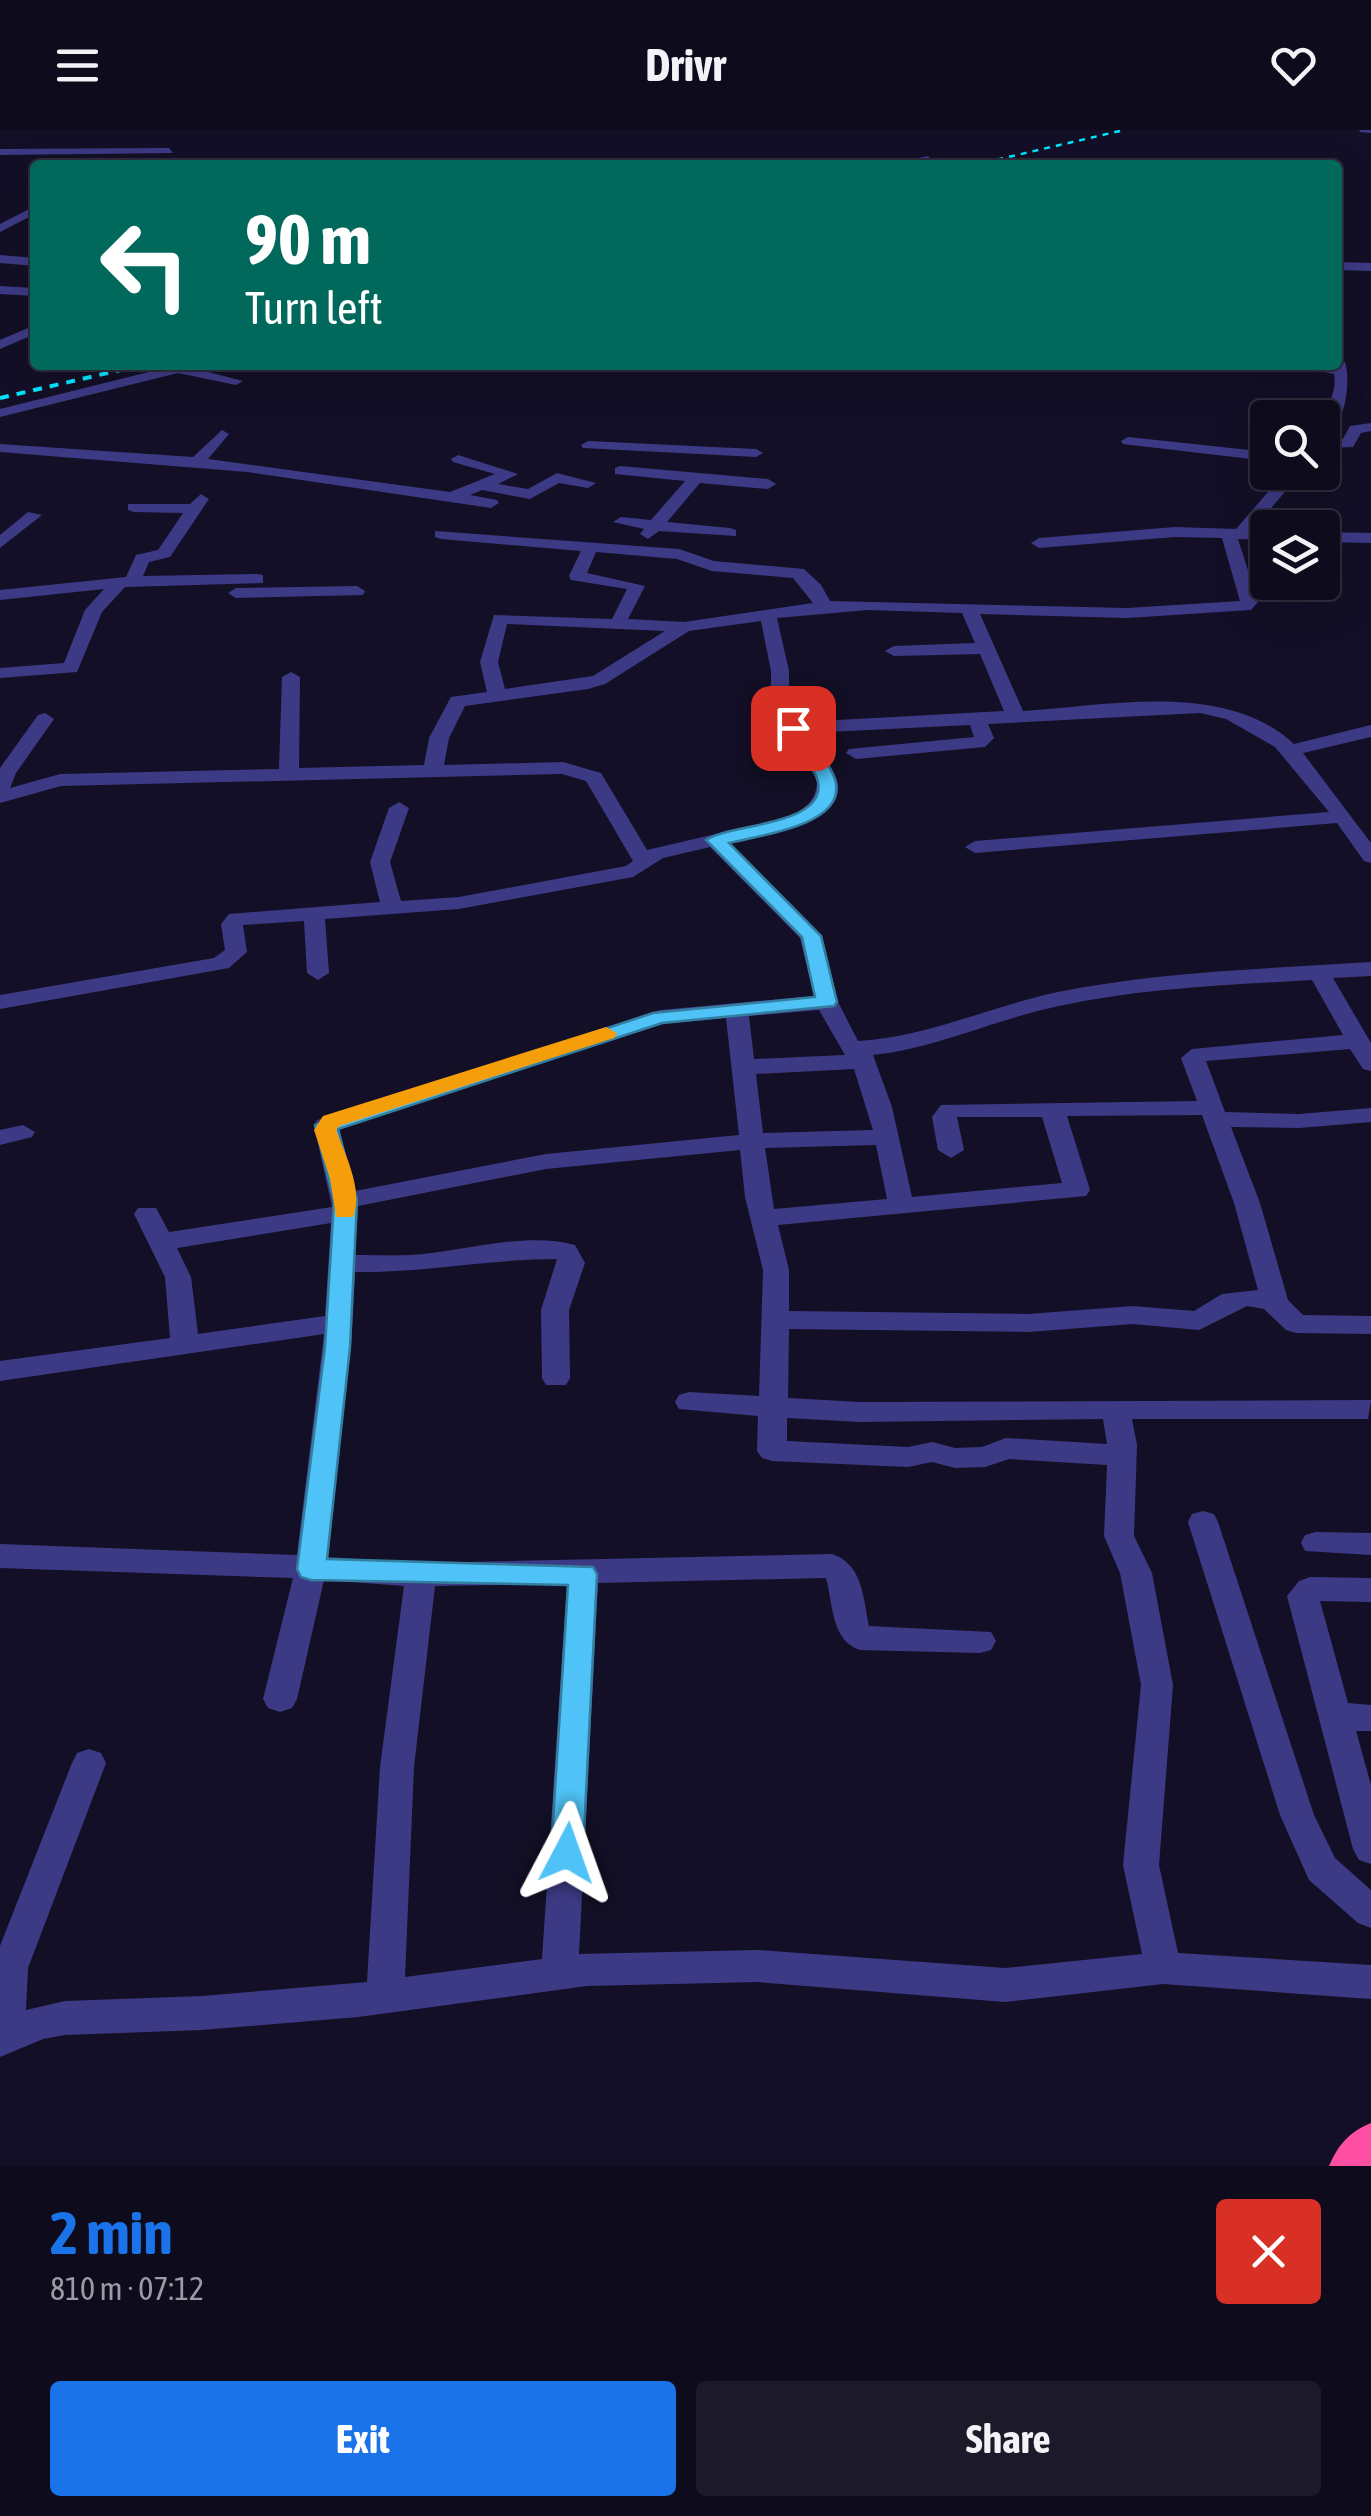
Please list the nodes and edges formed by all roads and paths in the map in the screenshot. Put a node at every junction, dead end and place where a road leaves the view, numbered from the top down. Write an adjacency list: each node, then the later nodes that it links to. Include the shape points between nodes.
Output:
1 (169, 151): 2 (street)
2 (0, 152)
3 (186, 153): 5 (street)
4 (928, 159): 6 (street)
5 (170, 160)
6 (923, 160)
7 (30, 161): 8 (street)
8 (0, 162)
9 (30, 212): 10 (street)
10 (3, 228): 11 (street)
11 (30, 229): 12 (street)
12 (0, 242)
13 (0, 260): 14 (street)
14 (30, 262)
15 (1342, 266): 16 (street)
16 (1371, 267)
17 (0, 277): 18 (street)
18 (30, 279)
19 (1356, 282): 20 (street)
20 (1371, 283)
21 (0, 290): 22 (street)
22 (30, 292)
23 (30, 331): 24 (street)
24 (0, 345)
25 (177, 370): 27 (street); 29 (street)
26 (1340, 370): 28 (street)
27 (236, 382)
28 (1337, 400)
29 (0, 412)
30 (1371, 427): 34 (street)
31 (1183, 430): 36 (street)
32 (1340, 432): 34 (street)
33 (222, 434): 44 (street)
34 (1353, 434): 37 (street, via 1348,444)
35 (1128, 441): 42 (street)
36 (1250, 441)
37 (1340, 444)
38 (588, 445): 39 (street)
39 (680, 447): 41 (street); 46 (street)
40 (0, 448): 44 (street)
41 (756, 453)
42 (1250, 456)
43 (458, 458): 50 (street, via 510,474)
44 (198, 461): 52 (street)
45 (620, 470): 46 (street)
46 (664, 476): 47 (street)
47 (696, 479): 49 (street); 58 (street)
48 (588, 482): 50 (street, via 557,478 525,494)
49 (768, 484)
50 (479, 485): 52 (street)
51 (1277, 490): 61 (street)
52 (453, 496): 53 (street)
53 (491, 503)
54 (134, 507): 72 (street, via 197,504 164,554 142,558)
55 (34, 515): 66 (street)
56 (508, 520): 65 (street)
57 (621, 522): 58 (street)
58 (652, 525): 59 (street); 69 (street)
59 (730, 533)
60 (440, 534): 65 (street)
61 (1234, 534): 62 (street); 67 (street); 76 (street, via 1249,602 1244,606 1128,613)
62 (1250, 534)
63 (1340, 537): 64 (street)
64 (1371, 538)
65 (491, 540): 68 (street)
66 (0, 543)
67 (1039, 543)
68 (590, 548): 69 (street); 78 (street, via 579,578 638,586)
69 (640, 552): 75 (street, via 798,573)
70 (257, 579): 71 (street)
71 (170, 581): 72 (street); 73 (street, via 173,593)
72 (126, 582): 74 (street); 82 (street, via 94,610 71,668)
73 (357, 591)
74 (0, 595)
75 (824, 607): 76 (street); 77 (street)
76 (970, 610): 80 (street)
77 (768, 615): 79 (street); 88 (street, via 780,706)
78 (618, 623): 79 (street); 84 (street, via 500,619 489,662)
79 (684, 627): 84 (street, via 592,683)
80 (986, 648): 81 (street); 85 (street)
81 (894, 651)
82 (0, 673)
83 (290, 677): 93 (street)
84 (497, 693): 92 (street, via 452,706)
85 (1016, 717): 87 (street); 90 (street, via 1200,707 1225,712)
86 (45, 719): 94 (street)
87 (977, 719): 88 (street); 91 (street, via 984,738 978,744)
88 (793, 728): 98 (street, via 827,780 814,811 796,822)
89 (1371, 732): 90 (street)
90 (1294, 749): 97 (street)
91 (856, 753)
92 (433, 771): 93 (street); 101 (street, via 586,772)
93 (289, 775): 95 (street, via 60,780)
94 (0, 789)
95 (0, 797)
96 (399, 808): 102 (street, via 380,862)
97 (1342, 818): 99 (street); 100 (street)
98 (716, 840): 101 (street, via 656,853); 108 (street, via 812,936)
99 (976, 847)
100 (1371, 856)
101 (644, 863): 102 (street, via 633,871 519,895)
102 (392, 908): 103 (street)
103 (314, 914): 105 (street); 107 (street, via 234,920 236,952 220,963)
104 (1371, 969): 106 (street)
105 (318, 973)
106 (1318, 973): 110 (street); 111 (street, via 1127,986)
107 (0, 1002)
108 (827, 1002): 109 (street); 111 (street, via 845,1047)
109 (737, 1009): 113 (street); 121 (street, via 660,1017 331,1121 325,1130)
110 (1357, 1041): 112 (street); 115 (street, via 1196,1056 1192,1064)
111 (861, 1055): 113 (street); 117 (street)
112 (1371, 1064)
113 (745, 1067): 118 (street)
114 (1052, 1108): 115 (street); 119 (street, via 946,1112); 120 (street, via 1076,1190)
115 (1213, 1113): 116 (street, via 1299,1121); 126 (street, via 1248,1203)
116 (1371, 1115)
117 (886, 1137): 118 (street); 120 (street)
118 (755, 1141): 121 (street, via 505,1165); 123 (street)
119 (951, 1150)
120 (901, 1204): 123 (street)
121 (345, 1207): 124 (street); 125 (street)
122 (147, 1214): 124 (street)
123 (764, 1218): 127 (street)
124 (161, 1242): 130 (street, via 178,1277)
125 (342, 1263): 128 (street); 132 (street, via 566,1252 572,1263 555,1310)
126 (1275, 1304): 127 (street, via 1240,1297 1199,1321 1133,1315 1028,1323); 129 (street, via 1296,1324)
127 (778, 1320): 134 (street)
128 (339, 1323): 130 (street); 144 (street)
129 (1371, 1325)
130 (185, 1344): 131 (street)
131 (0, 1371)
132 (556, 1378)
133 (689, 1402): 134 (street)
134 (770, 1406): 136 (street); 138 (street, via 770,1448 779,1454 932,1452 955,1458 1006,1448)
135 (1116, 1409): 136 (street); 137 (street); 139 (street)
136 (1063, 1410): 138 (street)
137 (1368, 1410)
138 (1070, 1452): 139 (street)
139 (1122, 1454): 155 (street, via 1119,1536 1136,1574 1157,1685 1141,1864)
140 (1203, 1522): 154 (street, via 1297,1815 1322,1869)
141 (1316, 1542): 142 (street)
142 (1371, 1544)
143 (0, 1556): 144 (street)
144 (311, 1569): 145 (street); 149 (street)
145 (421, 1574): 146 (street); 158 (street, via 397,1767)
146 (583, 1574): 148 (street, via 832,1566 842,1574 860,1638); 156 (street)
147 (1371, 1590): 150 (street, via 1303,1594)
148 (980, 1641)
149 (280, 1700)
150 (1335, 1716): 151 (street); 153 (street)
151 (1371, 1718)
152 (89, 1763): 159 (street, via 10,1968)
153 (1371, 1849)
154 (1371, 1912)
155 (1163, 1968): 156 (street, via 1005,1985 757,1966); 157 (street)
156 (560, 1972): 158 (street)
157 (1371, 1982)
158 (384, 1996): 159 (street, via 64,2018)
159 (5, 2037)
160 (1371, 2146): 161 (highway)
161 (1352, 2166)

